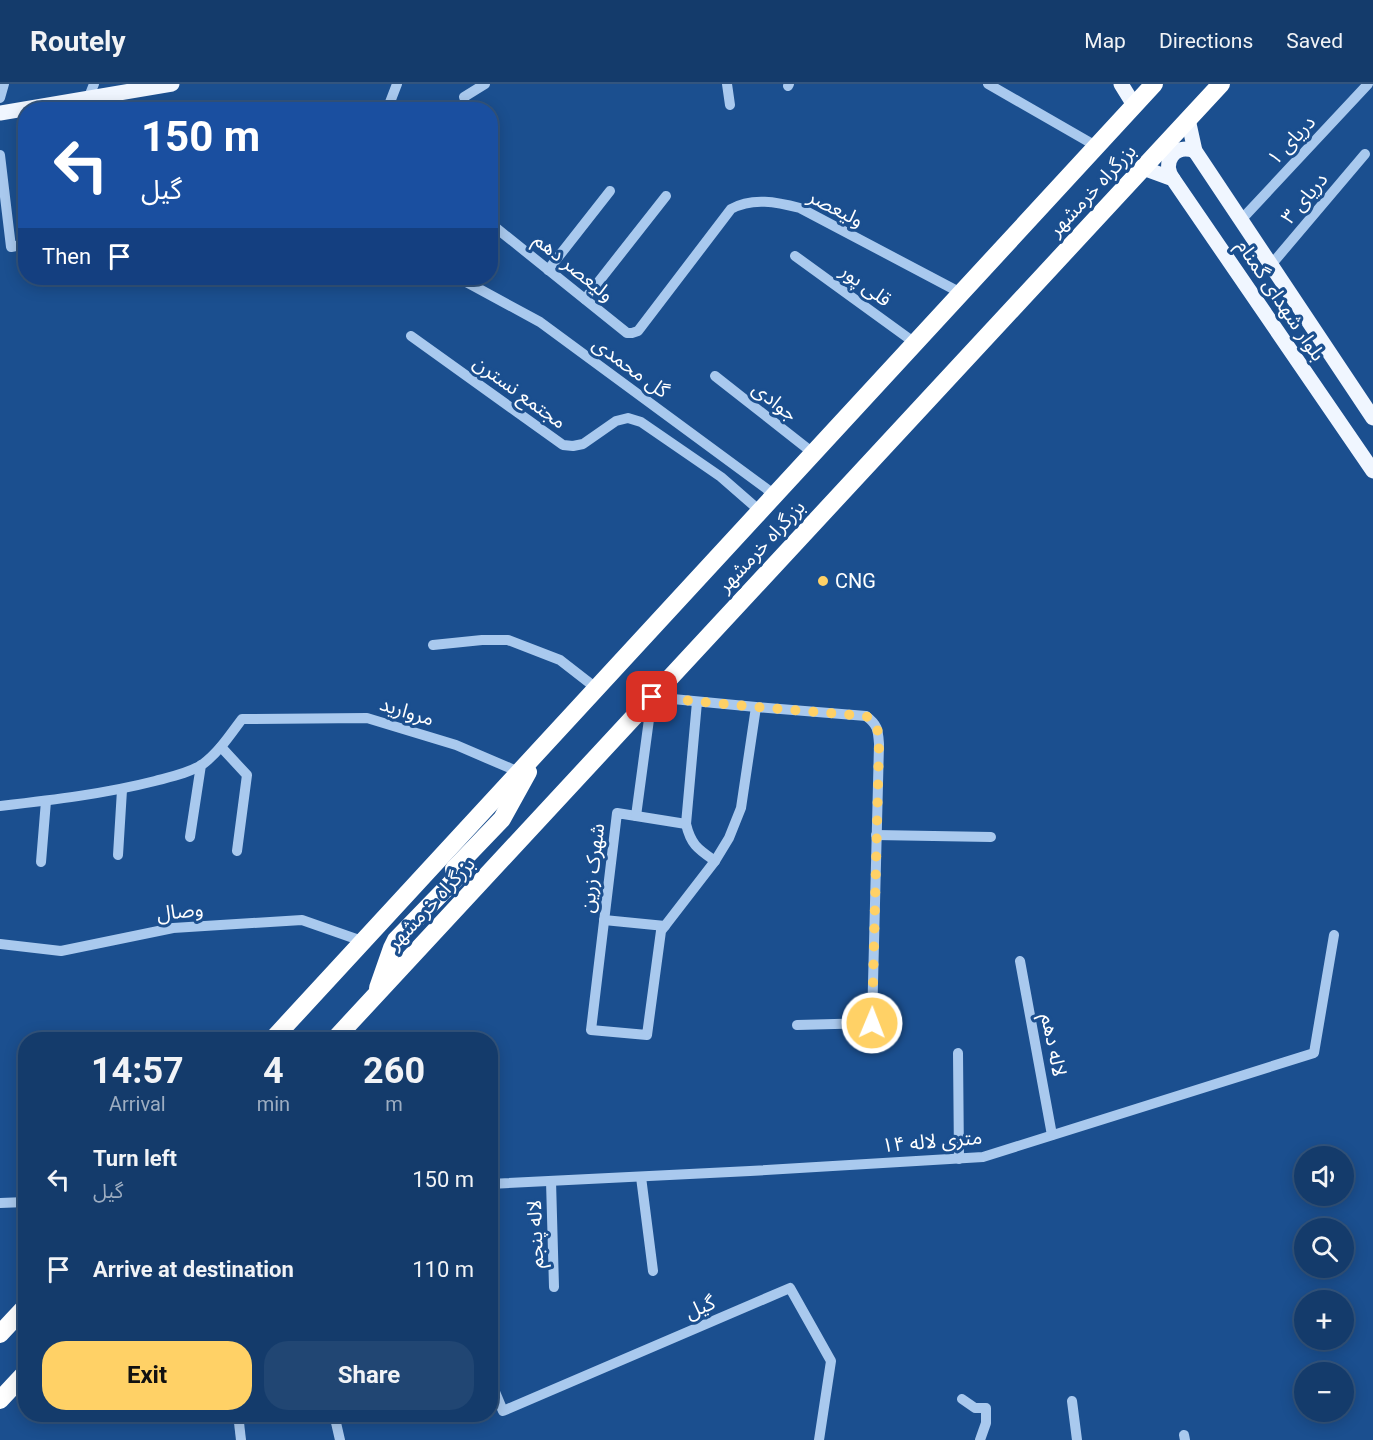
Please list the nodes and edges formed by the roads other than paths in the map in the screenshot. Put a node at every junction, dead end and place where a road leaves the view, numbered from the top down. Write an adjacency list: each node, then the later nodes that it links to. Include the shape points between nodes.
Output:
1 (4, 84): 12 (street)
2 (94, 84): 14 (street)
3 (172, 84): 15 (main road)
4 (397, 84): 16 (street)
5 (485, 84): 13 (street)
6 (727, 84): 17 (street)
7 (988, 84): 22 (street)
8 (1120, 84): 18 (main road)
9 (1154, 84): 18 (highway, بزرگراه خرمشهر)
10 (1221, 84): 21 (highway, بزرگراه خرمشهر)
11 (1368, 84): 30 (street, دریای ۱)
12 (0, 98)
13 (464, 98)
14 (89, 102)
15 (96, 102)
16 (390, 102)
17 (730, 105)
18 (1134, 105): 22 (highway, بزرگراه خرمشهر)
19 (18, 111): 20 (main road)
20 (0, 113)
21 (1188, 119): 23 (main road, بلوار شهدای گمنام); 26 (highway, بزرگراه خرمشهر)
22 (1096, 147): 37 (highway, بزرگراه خرمشهر)
23 (1195, 151): 27 (main road, via 1184,149 1172,155 1168,169); 30 (main road, بلوار شهدای گمنام)
24 (1365, 154): 34 (street, دریای ۳)
25 (0, 155): 32 (street, via 11,247)
26 (1143, 168): 27 (main road); 50 (highway, بزرگراه خرمشهر)
27 (1173, 179): 45 (main road, بلوار شهدای گمنام)
28 (610, 191): 35 (street)
29 (666, 196): 38 (street)
30 (1241, 220): 34 (main road, بلوار شهدای گمنام)
31 (498, 229): 35 (street, ولیعصر دهم)
32 (18, 246)
33 (795, 256): 41 (street, قلی پور)
34 (1271, 265): 43 (main road, بلوار شهدای گمنام)
35 (548, 270): 38 (street, ولیعصر دهم)
36 (472, 285): 46 (street, گل محمدی, via 540,322)
37 (961, 293): 39 (street, ولیعصر, via 800,208 759,201 742,203 731,209); 41 (highway, بزرگراه خرمشهر)
38 (585, 299): 39 (street, ولیعصر دهم, via 627,333)
39 (638, 331)
40 (411, 336): 47 (street, مجتمع نسترن, via 563,445 584,444 616,421 628,418 641,422 721,477)
41 (915, 343): 44 (highway, بزرگراه خرمشهر)
42 (715, 376): 44 (street, جوادی)
43 (1373, 418)
44 (813, 453): 46 (highway, بزرگراه خرمشهر)
45 (1373, 471)
46 (775, 495): 47 (highway, بزرگراه خرمشهر)
47 (760, 511): 49 (highway, بزرگراه خرمشهر)
48 (433, 645): 49 (street, via 508,640 560,660)
49 (596, 688): 54 (highway, بزرگراه خرمشهر)
50 (652, 697): 51 (street); 60 (street, شهرک زرین); 70 (highway, بزرگراه خرمشهر)
51 (697, 702): 52 (street); 61 (street)
52 (756, 707): 62 (street, via 866,716 873,721 878,728 879,744); 67 (street, via 741,808)
53 (222, 747): 55 (street); 56 (street, مروارید, via 242,719 367,718 456,745); 65 (street, via 247,776)
54 (540, 749): 56 (highway, بزرگراه خرمشهر); 69 (highway, via 502,819)
55 (201, 765): 57 (street); 63 (street)
56 (519, 772): 69 (highway, بزرگراه خرمشهر)
57 (122, 790): 58 (street); 66 (street)
58 (46, 801): 59 (street); 68 (street)
59 (0, 806)
60 (636, 816): 61 (street); 71 (street, شهرک زرین, via 617,813)
61 (686, 824): 67 (street, via 689,838)
62 (876, 835): 64 (street); 78 (street, via 872,1023)
63 (190, 837)
64 (991, 837)
65 (237, 851)
66 (118, 855)
67 (715, 861): 72 (street)
68 (41, 862)
69 (451, 866): 70 (highway); 74 (highway, بزرگراه خرمشهر); 77 (highway, via 396,940)
70 (474, 889): 77 (highway, بزرگراه خرمشهر)
71 (604, 920): 72 (street); 72 (street, شهرک زرین, via 591,1030 647,1035 659,940)
72 (665, 926)
73 (1334, 935): 82 (street, ۱۴ متری لاله, via 1314,1053)
74 (362, 941): 75 (street, وصال, via 302,920 173,928 62,951); 79 (highway, بزرگراه خرمشهر)
75 (0, 944)
76 (1020, 961): 82 (street, لاله دهم)
77 (376, 995): 80 (highway, بزرگراه خرمشهر)
78 (798, 1025)
79 (279, 1032)
80 (341, 1032)
81 (958, 1053): 83 (street)
82 (1052, 1136): 83 (street, ۱۴ متری لاله, via 983,1157)
83 (959, 1159): 84 (street, ۱۴ متری لاله)
84 (641, 1177): 85 (street, ۱۴ متری لاله); 89 (street)
85 (551, 1181): 86 (street, ۱۴ متری لاله); 90 (street, لاله پنجم)
86 (498, 1184)
87 (18, 1202): 88 (street)
88 (0, 1203)
89 (653, 1271)
90 (554, 1287)
91 (18, 1315): 92 (highway)
92 (0, 1334)
93 (18, 1381): 96 (highway)
94 (498, 1399): 102 (street, گیل, via 503,1411 790,1288 831,1361)
95 (962, 1399): 103 (street, via 975,1408 986,1407)
96 (0, 1400)
97 (1072, 1401): 104 (street)
98 (239, 1422): 100 (street)
99 (336, 1422): 101 (street)
100 (241, 1440)
101 (340, 1440)
102 (819, 1440)
103 (980, 1440)
104 (1077, 1440)

